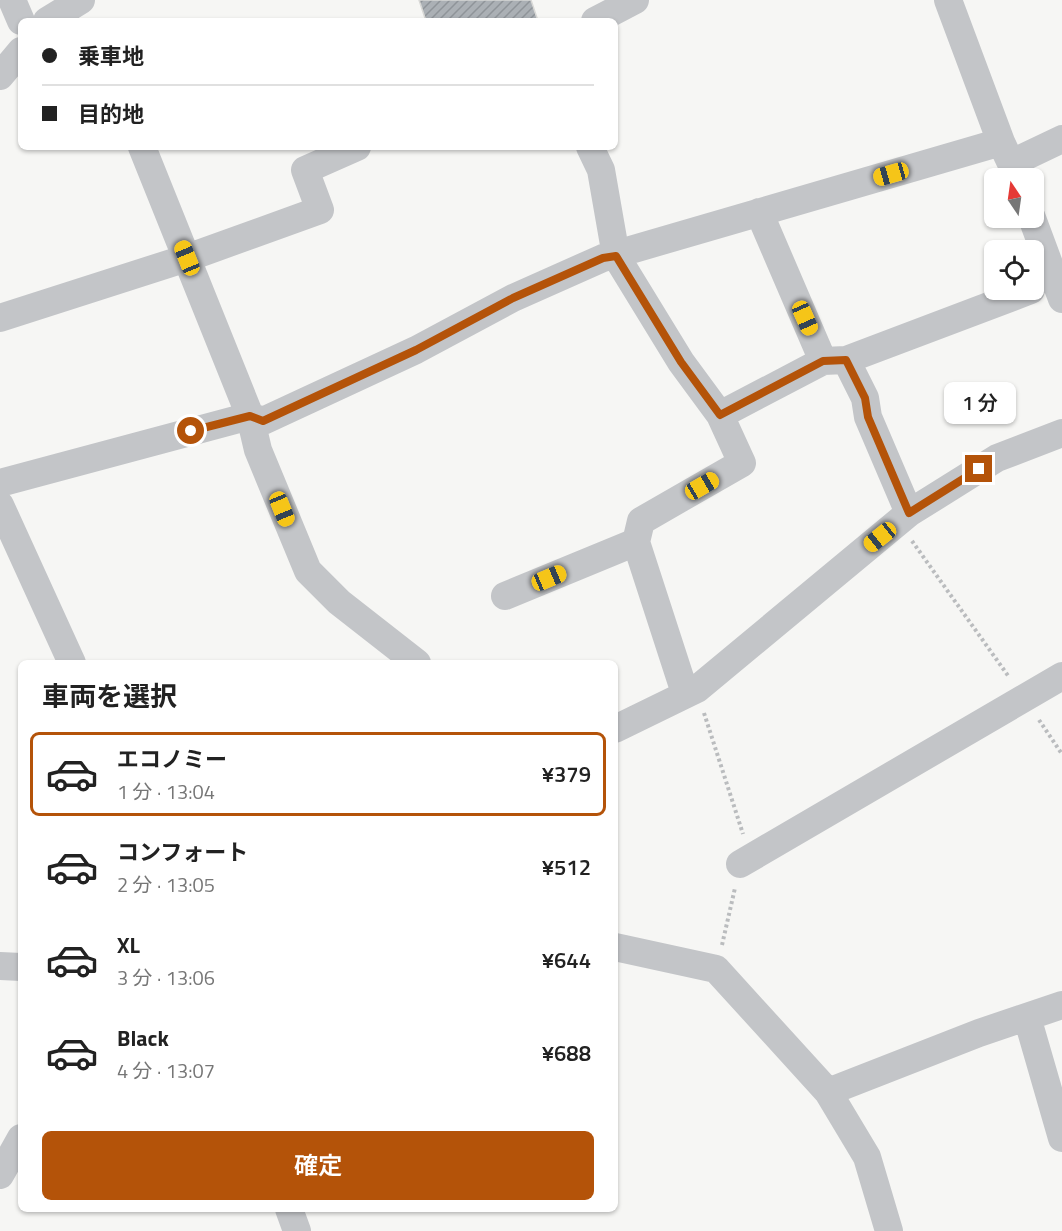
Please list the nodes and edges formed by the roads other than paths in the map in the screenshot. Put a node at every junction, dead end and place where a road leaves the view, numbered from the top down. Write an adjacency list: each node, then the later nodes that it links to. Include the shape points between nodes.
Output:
1 (12, 0): 5 (street)
2 (81, 0): 6 (street); 7 (street)
3 (635, 0): 8 (street)
4 (948, 0): 15 (street)
5 (20, 18)
6 (52, 18)
7 (89, 18)
8 (601, 18)
9 (18, 55): 10 (street)
10 (0, 76)
11 (1062, 139): 15 (street)
12 (143, 150): 19 (street)
13 (350, 150): 19 (street, via 305,170 320,210)
14 (591, 150): 18 (street, via 601,170)
15 (1010, 161): 16 (street)
16 (759, 212): 18 (street); 22 (street)
17 (1034, 228): 20 (street)
18 (616, 256): 23 (street, via 681,362); 24 (street, via 603,258 513,298 416,350 263,421)
19 (187, 258): 21 (street); 24 (street)
20 (1045, 289): 22 (street)
21 (0, 318)
22 (835, 360): 23 (street); 28 (street, via 865,398 868,417)
23 (720, 415): 29 (street, via 742,463 641,521)
24 (250, 416): 26 (street); 32 (street, via 258,450 308,571 339,602)
25 (1062, 433): 28 (street, via 997,459)
26 (0, 483)
27 (0, 506): 31 (street)
28 (904, 518): 34 (street)
29 (636, 542): 30 (street); 34 (street)
30 (505, 596)
31 (71, 660)
32 (413, 660)
33 (1062, 676): 36 (street)
34 (691, 691): 35 (street)
35 (618, 728)
36 (741, 864)
37 (618, 948): 42 (street, via 716,969)
38 (0, 966): 39 (street)
39 (18, 967)
40 (1062, 1005): 41 (street)
41 (1027, 1017): 42 (street); 43 (street)
42 (828, 1092): 48 (street, via 867,1157)
43 (1062, 1138)
44 (18, 1143): 45 (street)
45 (0, 1175)
46 (290, 1212): 47 (street)
47 (297, 1231)
48 (889, 1231)

